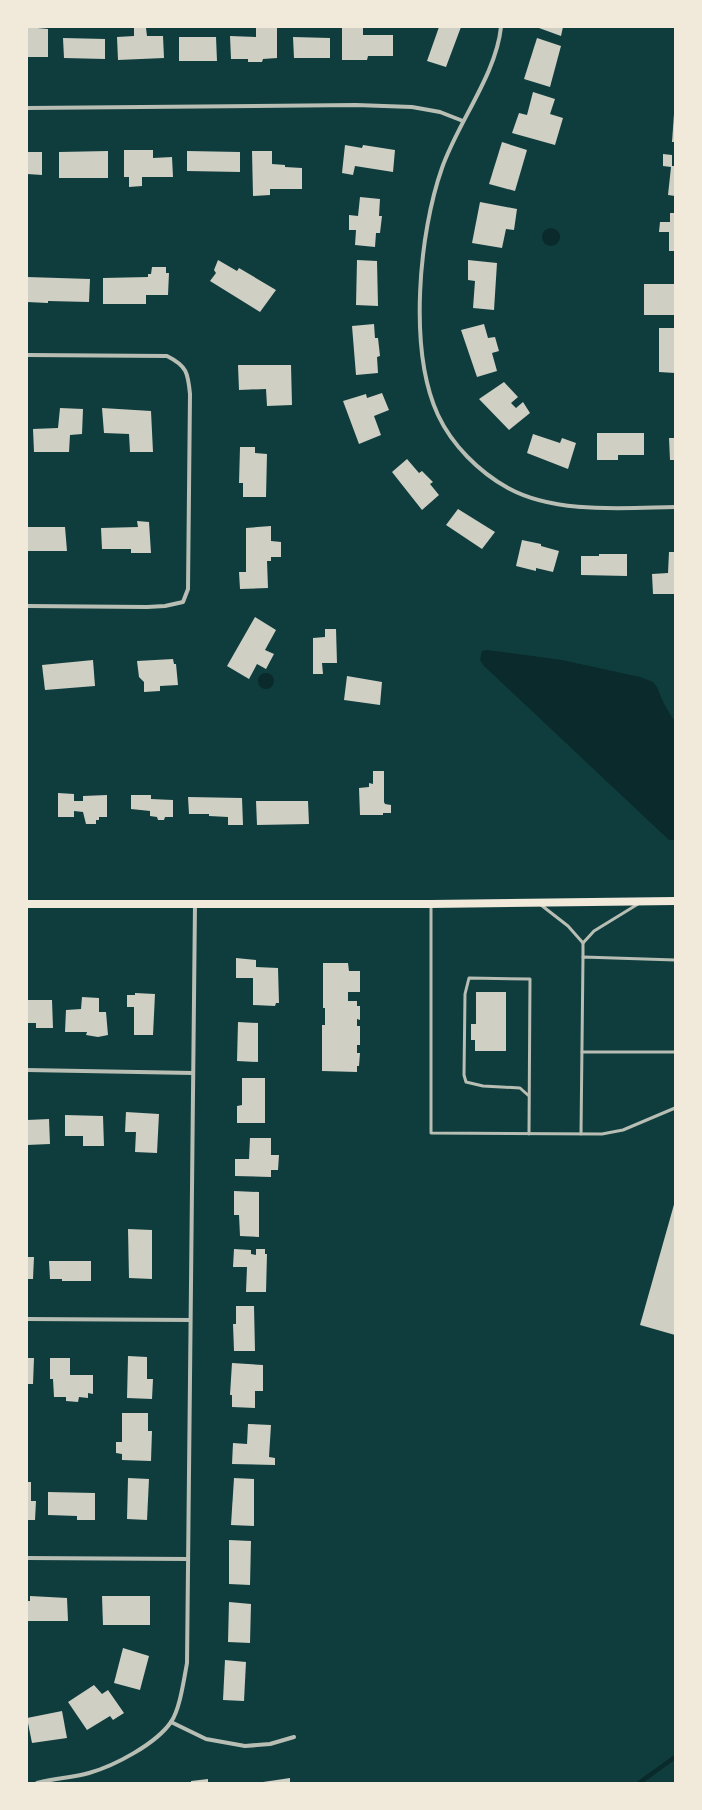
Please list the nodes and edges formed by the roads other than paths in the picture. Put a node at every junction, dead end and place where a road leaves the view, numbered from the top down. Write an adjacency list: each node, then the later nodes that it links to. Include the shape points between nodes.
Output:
1 (501, 27): 3 (street, via 491,64)
2 (27, 108): 3 (street, via 356,105 412,107 440,112)
3 (463, 121): 5 (street, via 442,166 423,243 422,349 426,375 438,415 456,443 482,470 508,488 537,500 598,508)
4 (27, 355): 6 (street, via 167,356 180,363 188,376 190,394 188,589 183,602 147,607)
5 (675, 507)
6 (27, 606)
7 (642, 901): 8 (main road); 9 (main road); 13 (lane, via 594,931)
8 (675, 901)
9 (538, 902): 12 (main road); 13 (lane, via 568,926)
10 (27, 904): 11 (main road)
11 (195, 904): 12 (main road); 19 (street)
12 (431, 904): 22 (lane, via 432,1133)
13 (583, 943): 14 (lane)
14 (583, 957): 15 (lane); 16 (lane)
15 (675, 960)
16 (582, 1052): 17 (lane); 23 (lane)
17 (675, 1052)
18 (27, 1070): 19 (street)
19 (193, 1073): 25 (street)
20 (529, 1096): 20 (lane, via 530,979 469,978 465,994 466,1082 483,1086 520,1088); 22 (lane)
21 (675, 1108): 23 (lane, via 622,1130 602,1134)
22 (529, 1134): 23 (lane)
23 (581, 1134)
24 (27, 1319): 25 (street)
25 (190, 1320): 27 (street)
26 (27, 1558): 27 (street)
27 (188, 1559): 28 (street, via 187,1663 182,1693)
28 (171, 1722): 29 (street, via 206,1739 245,1746 270,1744); 30 (street, via 152,1741 127,1758 89,1773)
29 (294, 1737)
30 (37, 1783)

